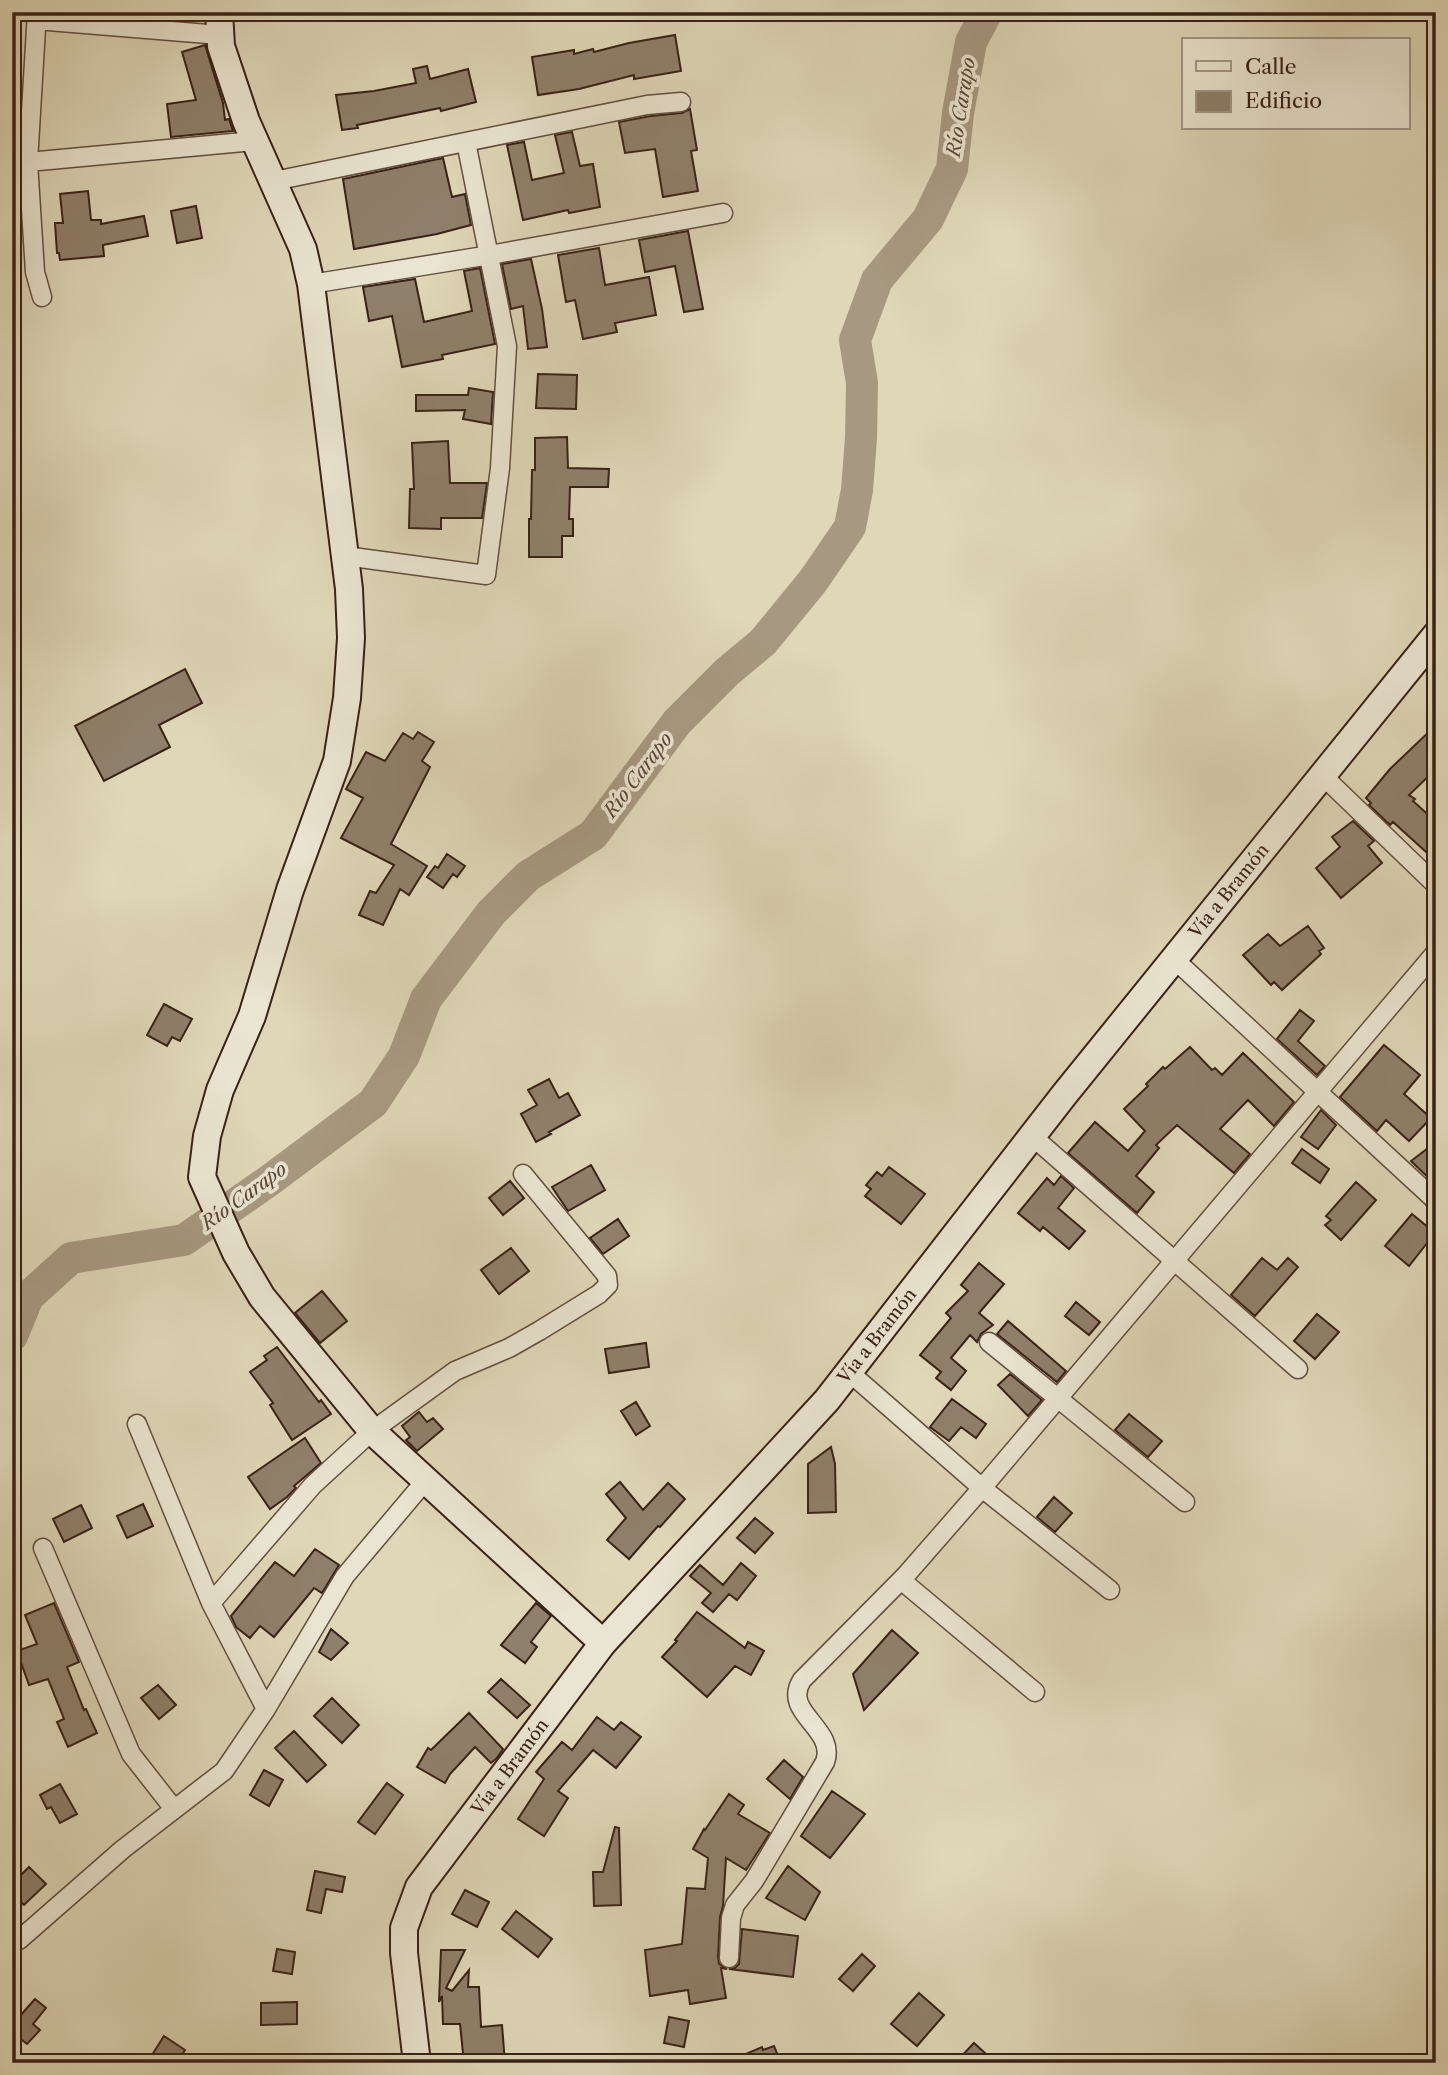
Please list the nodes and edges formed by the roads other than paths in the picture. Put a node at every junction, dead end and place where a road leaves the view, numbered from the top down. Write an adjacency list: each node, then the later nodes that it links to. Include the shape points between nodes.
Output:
1 (36, 16): 2 (street); 6 (street)
2 (219, 24): 4 (street, via 221,46)
3 (681, 102): 5 (street)
4 (254, 141): 6 (street); 7 (street)
5 (466, 142): 7 (street); 9 (street)
6 (28, 162): 11 (street, via 35,272)
7 (274, 181): 10 (street, via 303,249)
8 (723, 213): 9 (street)
9 (490, 255): 10 (street); 12 (street, via 507,346 486,575)
10 (311, 284): 12 (street)
11 (42, 297)
12 (345, 556): 28 (street, via 351,638 337,761 290,890 252,1016 220,1090 206,1136 202,1177 236,1254 262,1297)
13 (1436, 635): 14 (street, Vía a Bramón)
14 (1322, 775): 15 (street); 17 (street, Vía a Bramón)
15 (1436, 885)
16 (1436, 952): 18 (street)
17 (1174, 959): 18 (street); 19 (street, Vía a Bramón)
18 (1318, 1092): 21 (street); 22 (street)
19 (1032, 1136): 22 (street); 25 (street, Vía a Bramón)
20 (523, 1174): 28 (street, via 607,1276 608,1285 509,1348 455,1371)
21 (1436, 1201)
22 (1175, 1261): 24 (street); 26 (street)
23 (989, 1342): 26 (street)
24 (1298, 1369)
25 (849, 1372): 30 (street); 36 (street, Vía a Bramón)
26 (1059, 1398): 30 (street); 31 (street)
27 (137, 1424): 35 (street)
28 (372, 1431): 29 (street); 35 (street, via 313,1485)
29 (426, 1480): 36 (street); 38 (street, via 345,1576)
30 (982, 1488): 33 (street); 34 (street)
31 (1185, 1502)
32 (43, 1548): 39 (street, via 131,1754)
33 (901, 1580): 37 (street); 41 (street, via 798,1686 797,1701 826,1741 828,1753 735,1905)
34 (1110, 1590)
35 (211, 1603): 38 (street)
36 (603, 1643): 42 (street, Vía a Bramón, via 419,1888 404,1928)
37 (1035, 1692)
38 (266, 1709): 39 (street, via 224,1771)
39 (174, 1809): 40 (street)
40 (19, 1940)
41 (729, 1958)
42 (417, 2063)

